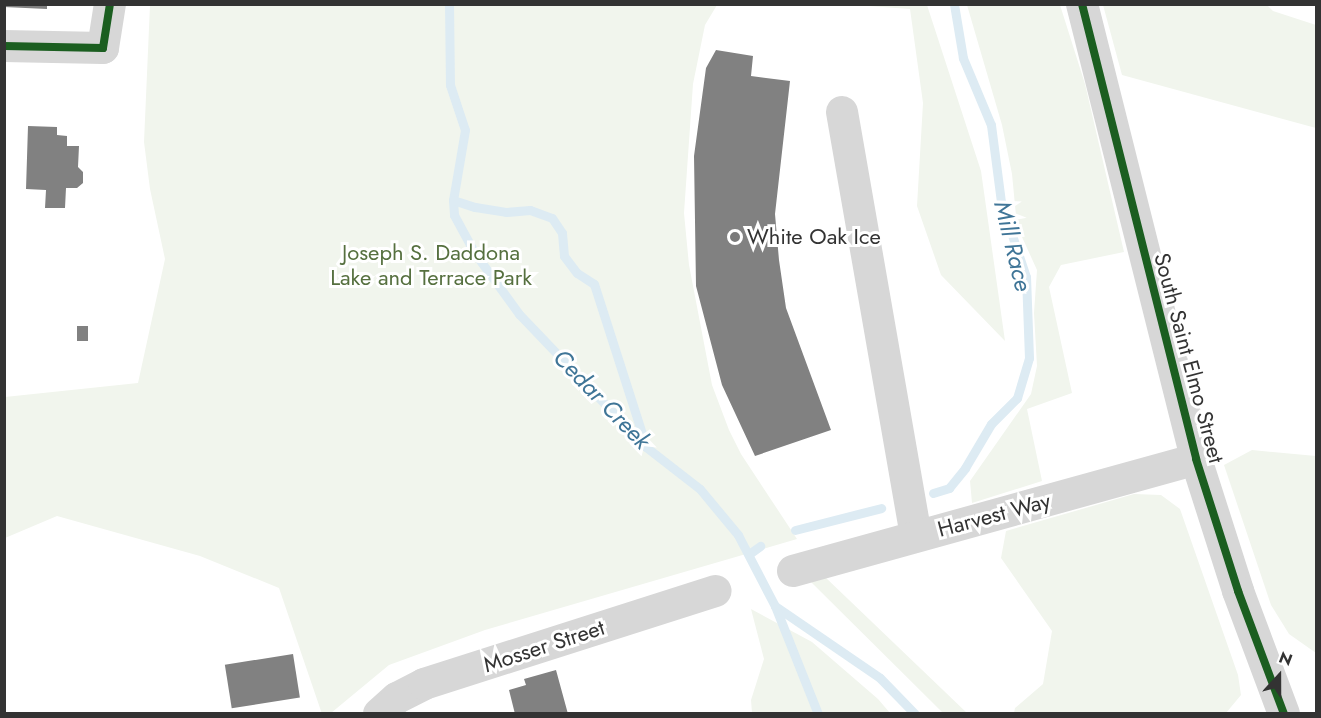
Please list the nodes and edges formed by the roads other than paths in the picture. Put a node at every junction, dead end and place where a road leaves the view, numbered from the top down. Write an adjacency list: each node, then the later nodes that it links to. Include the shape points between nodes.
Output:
1 (110, 4): 3 (street, via 103,48)
2 (1082, 4): 5 (street, South Saint Elmo Street)
3 (4, 46)
4 (842, 112): 6 (street)
5 (1196, 459): 6 (street, Harvest Way); 10 (street, South Saint Elmo Street, via 1238,591)
6 (916, 536): 7 (street, Harvest Way)
7 (793, 571)
8 (716, 591): 9 (street, Mosser Street, via 424,684 397,698)
9 (379, 714)
10 (1284, 714)

